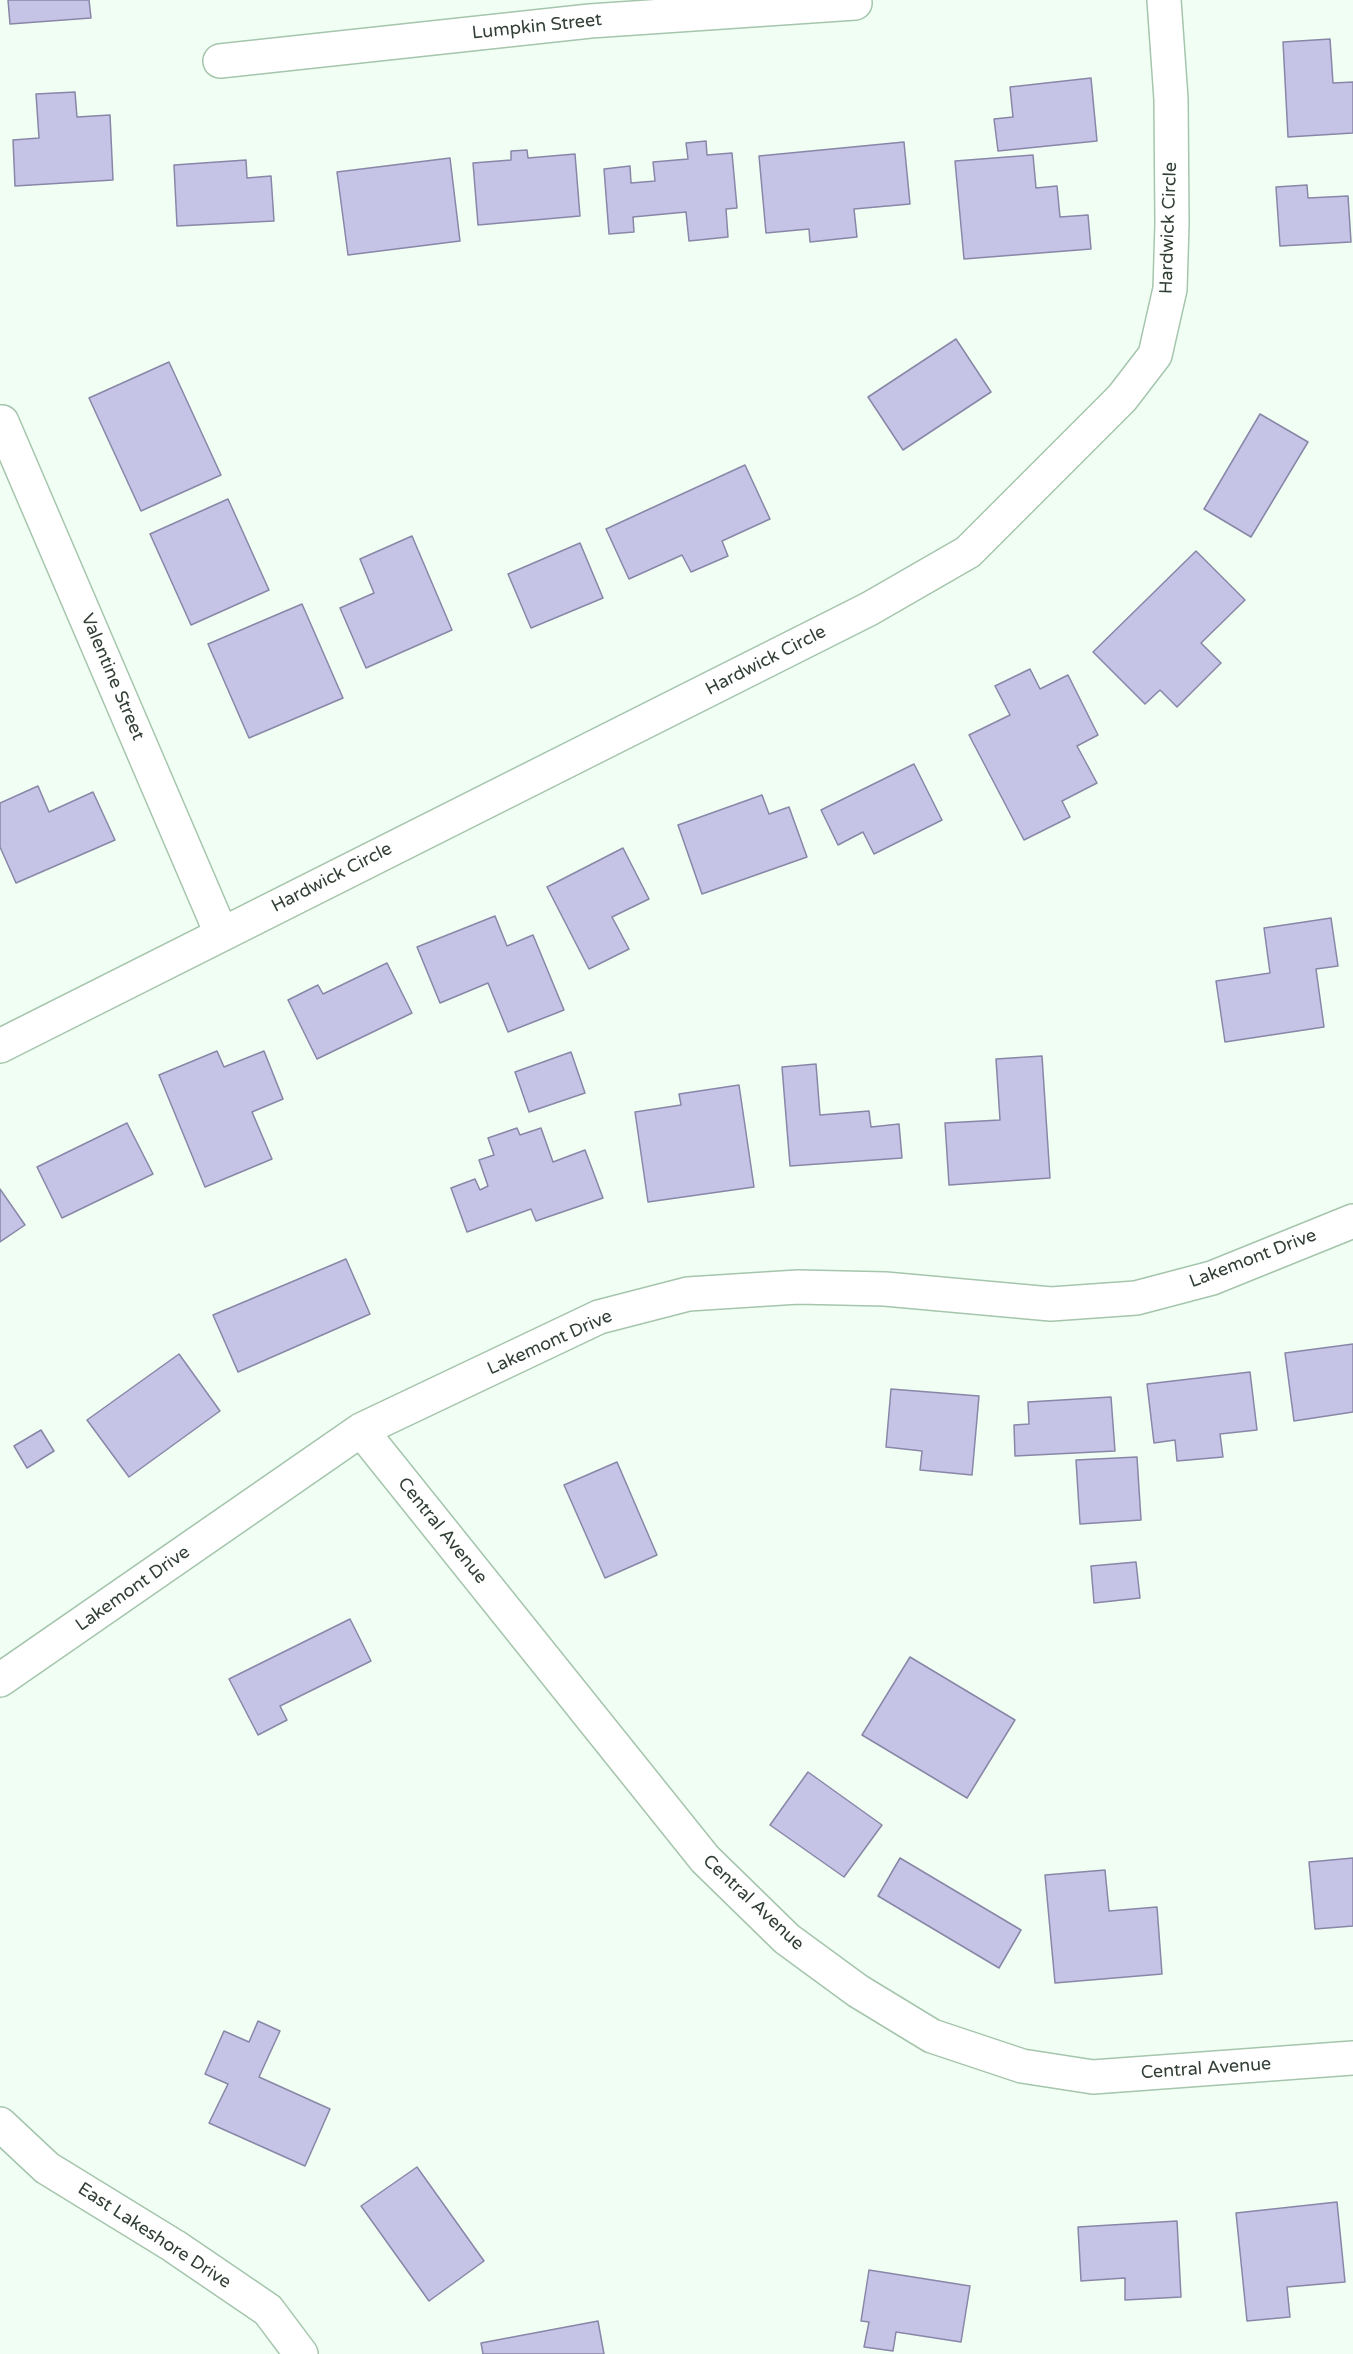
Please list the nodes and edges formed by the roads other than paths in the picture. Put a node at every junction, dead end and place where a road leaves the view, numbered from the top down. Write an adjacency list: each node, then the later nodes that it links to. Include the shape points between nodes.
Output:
1 (1164, 0): 6 (street, Hardwick Circle, via 1171,99 1171,256 1170,289 1155,355 1122,398 968,552 859,615)
2 (855, 3): 3 (street, Lumpkin Street)
3 (588, 10): 4 (street, Lumpkin Street)
4 (220, 61)
5 (2, 422): 6 (street, Valentine Street)
6 (221, 933): 7 (street, Hardwick Circle)
7 (0, 1046)
8 (1353, 1221): 9 (street, Lakemont Drive, via 1212,1278 1136,1298 1051,1304 885,1289 798,1287 688,1294 599,1317)
9 (361, 1430): 10 (street, Lakemont Drive); 11 (street, Central Avenue, via 705,1859 787,1939 858,1990 932,2036 1022,2066 1093,2077)
10 (0, 1680)
11 (1353, 2058)
12 (0, 2124): 13 (street, East Lakeshore Drive, via 47,2168 174,2246 268,2310)
13 (301, 2354)

